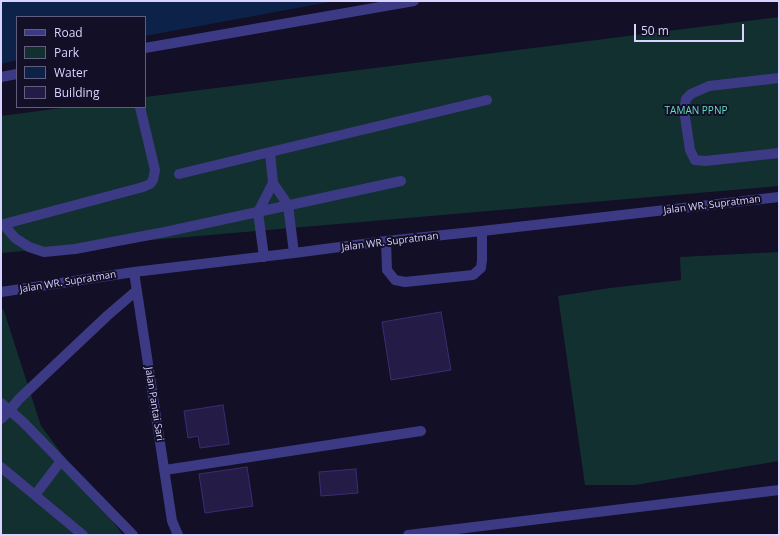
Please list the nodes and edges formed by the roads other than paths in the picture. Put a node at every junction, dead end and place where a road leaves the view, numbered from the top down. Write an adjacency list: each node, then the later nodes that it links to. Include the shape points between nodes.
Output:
1 (414, 1): 2 (street)
2 (146, 48)
3 (16, 74): 4 (street)
4 (1, 77)
5 (779, 78): 9 (street, via 709,86 691,94 686,99 684,110 694,160)
6 (487, 100): 8 (street)
7 (140, 108): 16 (street, via 155,170 150,184)
8 (270, 152): 10 (street); 12 (street)
9 (779, 153)
10 (179, 174)
11 (401, 181): 14 (street)
12 (273, 183): 14 (street); 15 (street)
13 (779, 197): 17 (street, Jalan WR. Supratman)
14 (288, 205): 15 (street); 19 (street)
15 (258, 212): 16 (street, via 75,249 44,252 29,247 15,238); 20 (street)
16 (3, 225)
17 (482, 231): 18 (street, Jalan WR. Supratman); 18 (street, via 481,268 473,275 450,278 405,282 395,280 387,270)
18 (386, 241): 19 (street, Jalan WR. Supratman)
19 (294, 253): 20 (street, Jalan WR. Supratman)
20 (264, 257): 21 (street, Jalan WR. Supratman)
21 (134, 272): 22 (street, Jalan Pantai Sari); 23 (street, Jalan WR. Supratman)
22 (136, 290): 25 (street); 30 (street, Jalan Pantai Sari)
23 (1, 292)
24 (1, 403): 25 (street)
25 (10, 410): 26 (street); 28 (street)
26 (1, 418)
27 (421, 431): 30 (street)
28 (61, 461): 32 (street); 34 (street)
29 (1, 467): 32 (street)
30 (165, 470): 35 (street, Jalan Pantai Sari, via 172,521)
31 (779, 490): 36 (street)
32 (35, 495): 33 (street)
33 (83, 535)
34 (133, 535)
35 (178, 535)
36 (408, 535)

